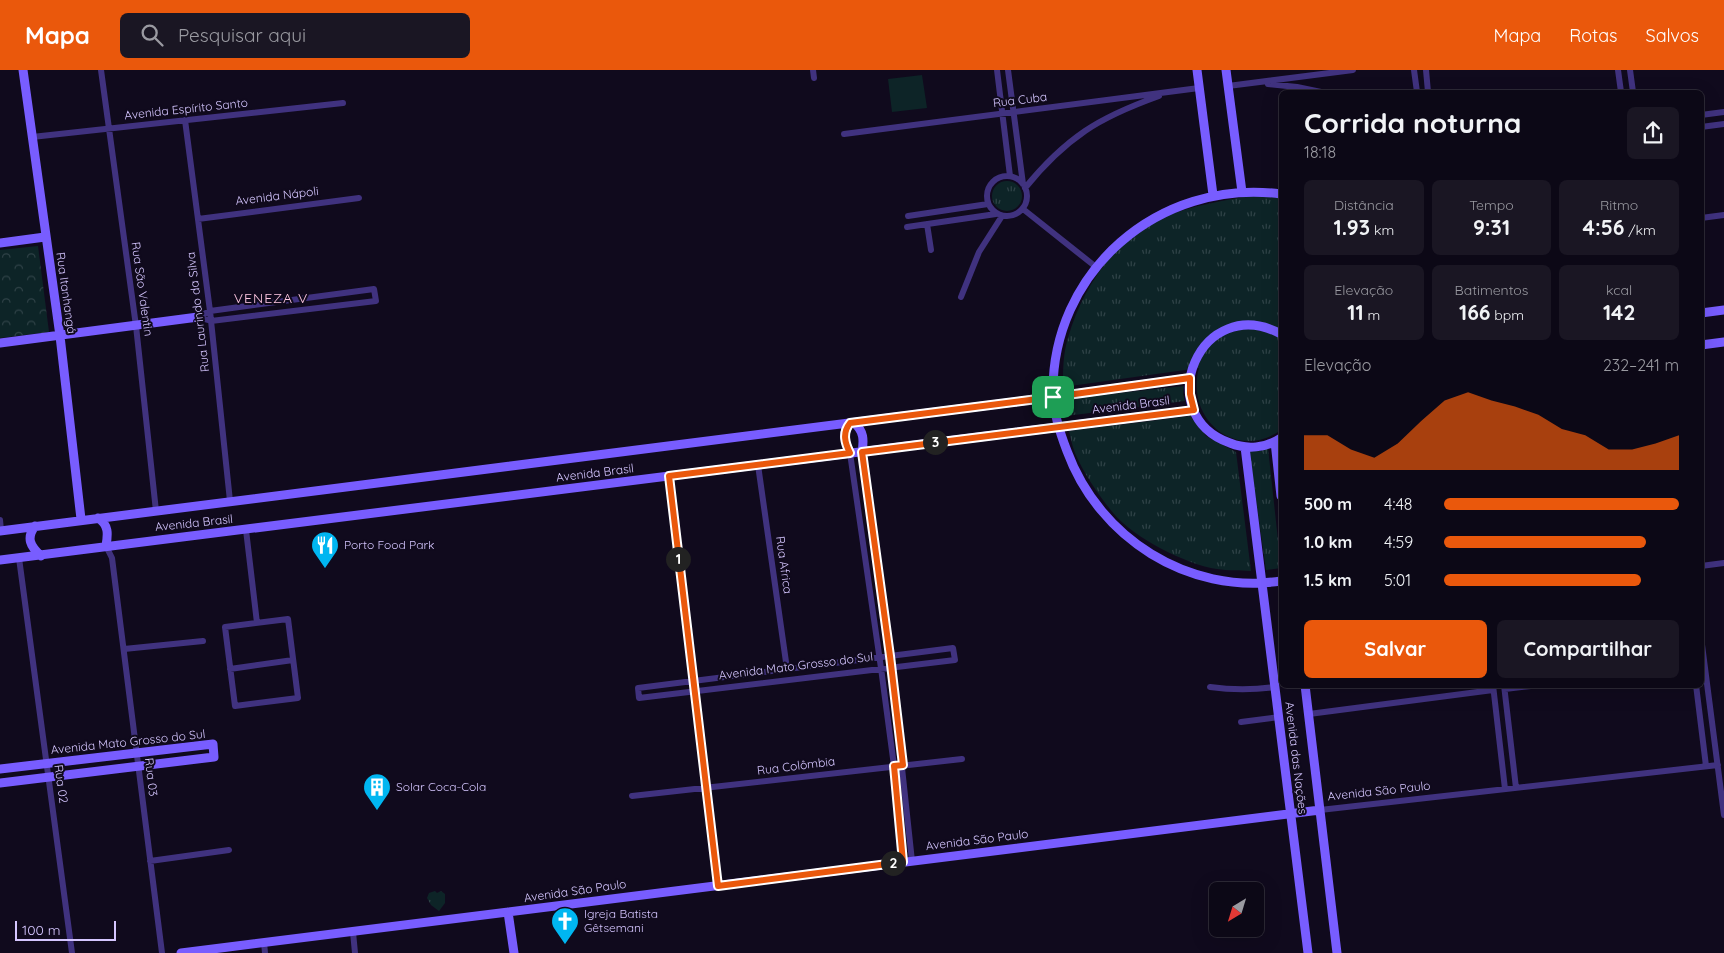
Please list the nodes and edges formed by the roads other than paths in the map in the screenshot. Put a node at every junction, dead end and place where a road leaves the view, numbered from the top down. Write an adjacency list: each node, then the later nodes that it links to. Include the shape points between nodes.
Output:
1 (23, 70): 33 (main road, Rua Itanhangá)
2 (101, 70): 31 (street, Rua São Valentin)
3 (813, 70): 13 (street)
4 (996, 70): 26 (street)
5 (1008, 70): 24 (street)
6 (1196, 70): 16 (main road)
7 (1226, 70): 15 (main road)
8 (1353, 70): 14 (street)
9 (1414, 70): 18 (street)
10 (1426, 70): 19 (street)
11 (1618, 70): 20 (street)
12 (1630, 70): 21 (street)
13 (814, 78)
14 (1257, 82): 15 (street); 17 (street)
15 (1228, 86): 36 (main road)
16 (1199, 88): 22 (street, Rua Cuba); 38 (main road)
17 (1311, 90)
18 (1417, 90)
19 (1428, 90)
20 (1621, 90)
21 (1633, 90)
22 (1169, 92): 24 (street, Rua Cuba); 35 (street, via 1085,131)
23 (343, 103): 28 (street, Avenida Espírito Santo)
24 (1014, 112): 26 (street, Rua Cuba); 35 (street)
25 (1724, 112): 27 (street)
26 (1002, 113): 32 (street, Rua Cuba); 34 (street)
27 (1704, 115)
28 (185, 120): 31 (street, Avenida Espírito Santo); 46 (street, Rua Laurindo da Silva)
29 (1724, 124): 30 (street)
30 (1704, 127)
31 (108, 129): 33 (street, Avenida Espírito Santo); 59 (street, Rua São Valentin)
32 (844, 134)
33 (32, 137): 49 (main road, Rua Itanhangá)
34 (1010, 176): 35 (street); 40 (street, via 993,182 987,192)
35 (1024, 186): 41 (street, via 1027,197)
36 (1242, 192): 37 (main road); 38 (main road)
37 (1279, 194)
38 (1213, 195): 52 (main road, via 1144,222)
39 (359, 198): 46 (street, Avenida Nápoli)
40 (988, 204): 42 (street); 43 (street)
41 (1023, 209): 42 (street, via 1013,216); 52 (street)
42 (999, 215): 47 (street); 53 (street, via 979,252)
43 (908, 216)
44 (1724, 216): 45 (street)
45 (1704, 218)
46 (198, 219): 55 (street, Rua Laurindo da Silva)
47 (927, 224): 48 (street); 51 (street)
48 (907, 227)
49 (45, 237): 50 (main road); 61 (main road, Rua Itanhangá)
50 (0, 243)
51 (931, 250)
52 (1096, 267): 66 (main road, via 1069,311 1061,335)
53 (961, 297)
54 (1724, 310): 56 (main road)
55 (210, 311): 57 (street); 58 (street, Rua Laurindo da Silva); 58 (street, via 374,289 376,301)
56 (1704, 313)
57 (198, 317): 58 (street); 59 (main road)
58 (211, 321): 77 (street, Rua Laurindo da Silva)
59 (136, 326): 61 (main road); 78 (street, Rua São Valentin)
60 (1279, 333): 65 (main road, via 1252,325 1226,330 1199,353)
61 (60, 336): 63 (main road); 80 (main road, Rua Itanhangá)
62 (1724, 342): 64 (main road)
63 (0, 343)
64 (1704, 345)
65 (1190, 378): 66 (main road, Avenida Brasil); 67 (main road)
66 (1053, 397): 68 (main road, Avenida Brasil); 69 (main road)
67 (1194, 410): 69 (main road, Avenida Brasil); 71 (main road, via 1211,433 1223,441)
68 (852, 423): 72 (main road, via 862,432); 73 (main road, via 844,434); 77 (main road, Avenida Brasil)
69 (1058, 427): 72 (main road, Avenida Brasil); 92 (main road, via 1078,477 1095,504 1143,549 1182,571 1206,578)
70 (1278, 440): 71 (main road, via 1263,446); 74 (main road)
71 (1245, 447): 92 (main road, Avenida das Nações)
72 (862, 452): 73 (main road, Avenida Brasil); 96 (street)
73 (850, 453): 75 (main road, Avenida Brasil); 97 (street)
74 (1279, 459)
75 (758, 465): 76 (main road, Avenida Brasil); 102 (street, Rua Africa)
76 (669, 476): 83 (main road, Avenida Brasil); 104 (street)
77 (230, 501): 78 (main road, Avenida Brasil)
78 (156, 511): 79 (main road, Avenida Brasil)
79 (98, 518): 80 (main road, Avenida Brasil); 85 (main road, via 106,524)
80 (81, 519): 82 (main road, Avenida Brasil)
81 (0, 520): 84 (street)
82 (35, 526): 84 (main road, Avenida Brasil); 86 (main road, via 29,540)
83 (246, 530): 85 (main road, Avenida Brasil); 93 (street)
84 (1, 531)
85 (106, 546): 86 (main road, Avenida Brasil); 95 (street, Rua 03, via 112,558)
86 (41, 556): 87 (main road, Avenida Brasil)
87 (19, 558): 88 (main road, Avenida Brasil); 118 (street, Rua 02)
88 (0, 560)
89 (1724, 563): 90 (street)
90 (1704, 566)
91 (1279, 581): 92 (main road)
92 (1262, 583): 106 (main road, Avenida das Nações)
93 (257, 623): 98 (street, via 288,619); 101 (street, via 225,627)
94 (203, 641): 95 (street)
95 (124, 649): 116 (street, Rua 03)
96 (890, 656): 97 (street, Avenida Mato Grosso do Sul); 99 (street); 99 (street, Avenida Mato Grosso do Sul, via 953,648 955,660)
97 (880, 658): 100 (street); 102 (street, Avenida Mato Grosso do Sul)
98 (294, 660): 101 (street); 101 (street, via 298,698 235,706)
99 (891, 667): 100 (street, Avenida Mato Grosso do Sul); 120 (street)
100 (881, 668): 112 (street, Avenida Mato Grosso do Sul); 122 (street)
101 (230, 669)
102 (787, 669): 104 (street, Avenida Mato Grosso do Sul)
103 (1704, 671): 119 (street)
104 (692, 682): 112 (street); 112 (street, Avenida Mato Grosso do Sul, via 638,688 639,698)
105 (1210, 687): 106 (street)
106 (1274, 687): 114 (main road, Avenida das Nações)
107 (1305, 688): 113 (main road, Avenida das Nações)
108 (1486, 688): 113 (street)
109 (1493, 688): 129 (street)
110 (1505, 688): 128 (street)
111 (1696, 688): 123 (street)
112 (694, 692): 127 (street)
113 (1309, 714): 131 (main road, Avenida das Nações)
114 (1279, 717): 115 (street); 132 (main road, Avenida das Nações)
115 (1241, 722)
116 (137, 753): 118 (main road, Avenida Mato Grosso do Sul); 121 (street, Rua 03); 121 (main road, Avenida Mato Grosso do Sul, via 212,744 214,757)
117 (962, 759): 120 (street, Rua Colômbia)
118 (46, 763): 124 (main road, Avenida Mato Grosso do Sul); 125 (street, Rua 02)
119 (1718, 764): 123 (street, Avenida São Paulo); 133 (street)
120 (903, 765): 122 (street, Rua Colômbia); 136 (street)
121 (138, 766): 125 (main road, Avenida Mato Grosso do Sul); 135 (street, Rua 03)
122 (894, 766): 127 (street, Rua Colômbia); 136 (street)
123 (1706, 766): 128 (street, Avenida São Paulo)
124 (0, 769)
125 (48, 777): 126 (main road, Avenida Mato Grosso do Sul); 141 (street, Rua 02)
126 (0, 784)
127 (705, 788): 130 (street, Rua Colômbia); 137 (street)
128 (1516, 788): 129 (street, Avenida São Paulo)
129 (1505, 789): 131 (street, Avenida São Paulo)
130 (632, 796)
131 (1320, 810): 132 (main road, Avenida São Paulo); 148 (main road, Avenida das Nações)
132 (1291, 813): 136 (main road, Avenida São Paulo); 147 (main road, Avenida das Nações)
133 (1724, 815)
134 (229, 850): 135 (street)
135 (150, 861): 142 (street, Rua 03)
136 (908, 861): 137 (main road, Avenida São Paulo)
137 (718, 886): 138 (main road, Avenida São Paulo)
138 (508, 912): 139 (main road, Avenida São Paulo); 146 (main road)
139 (353, 932): 140 (main road, Avenida São Paulo); 145 (street)
140 (264, 942): 143 (main road, Avenida São Paulo); 144 (street)
141 (72, 953)
142 (162, 953)
143 (183, 953)
144 (265, 953)
145 (355, 953)
146 (514, 953)
147 (1308, 953)
148 (1337, 953)

